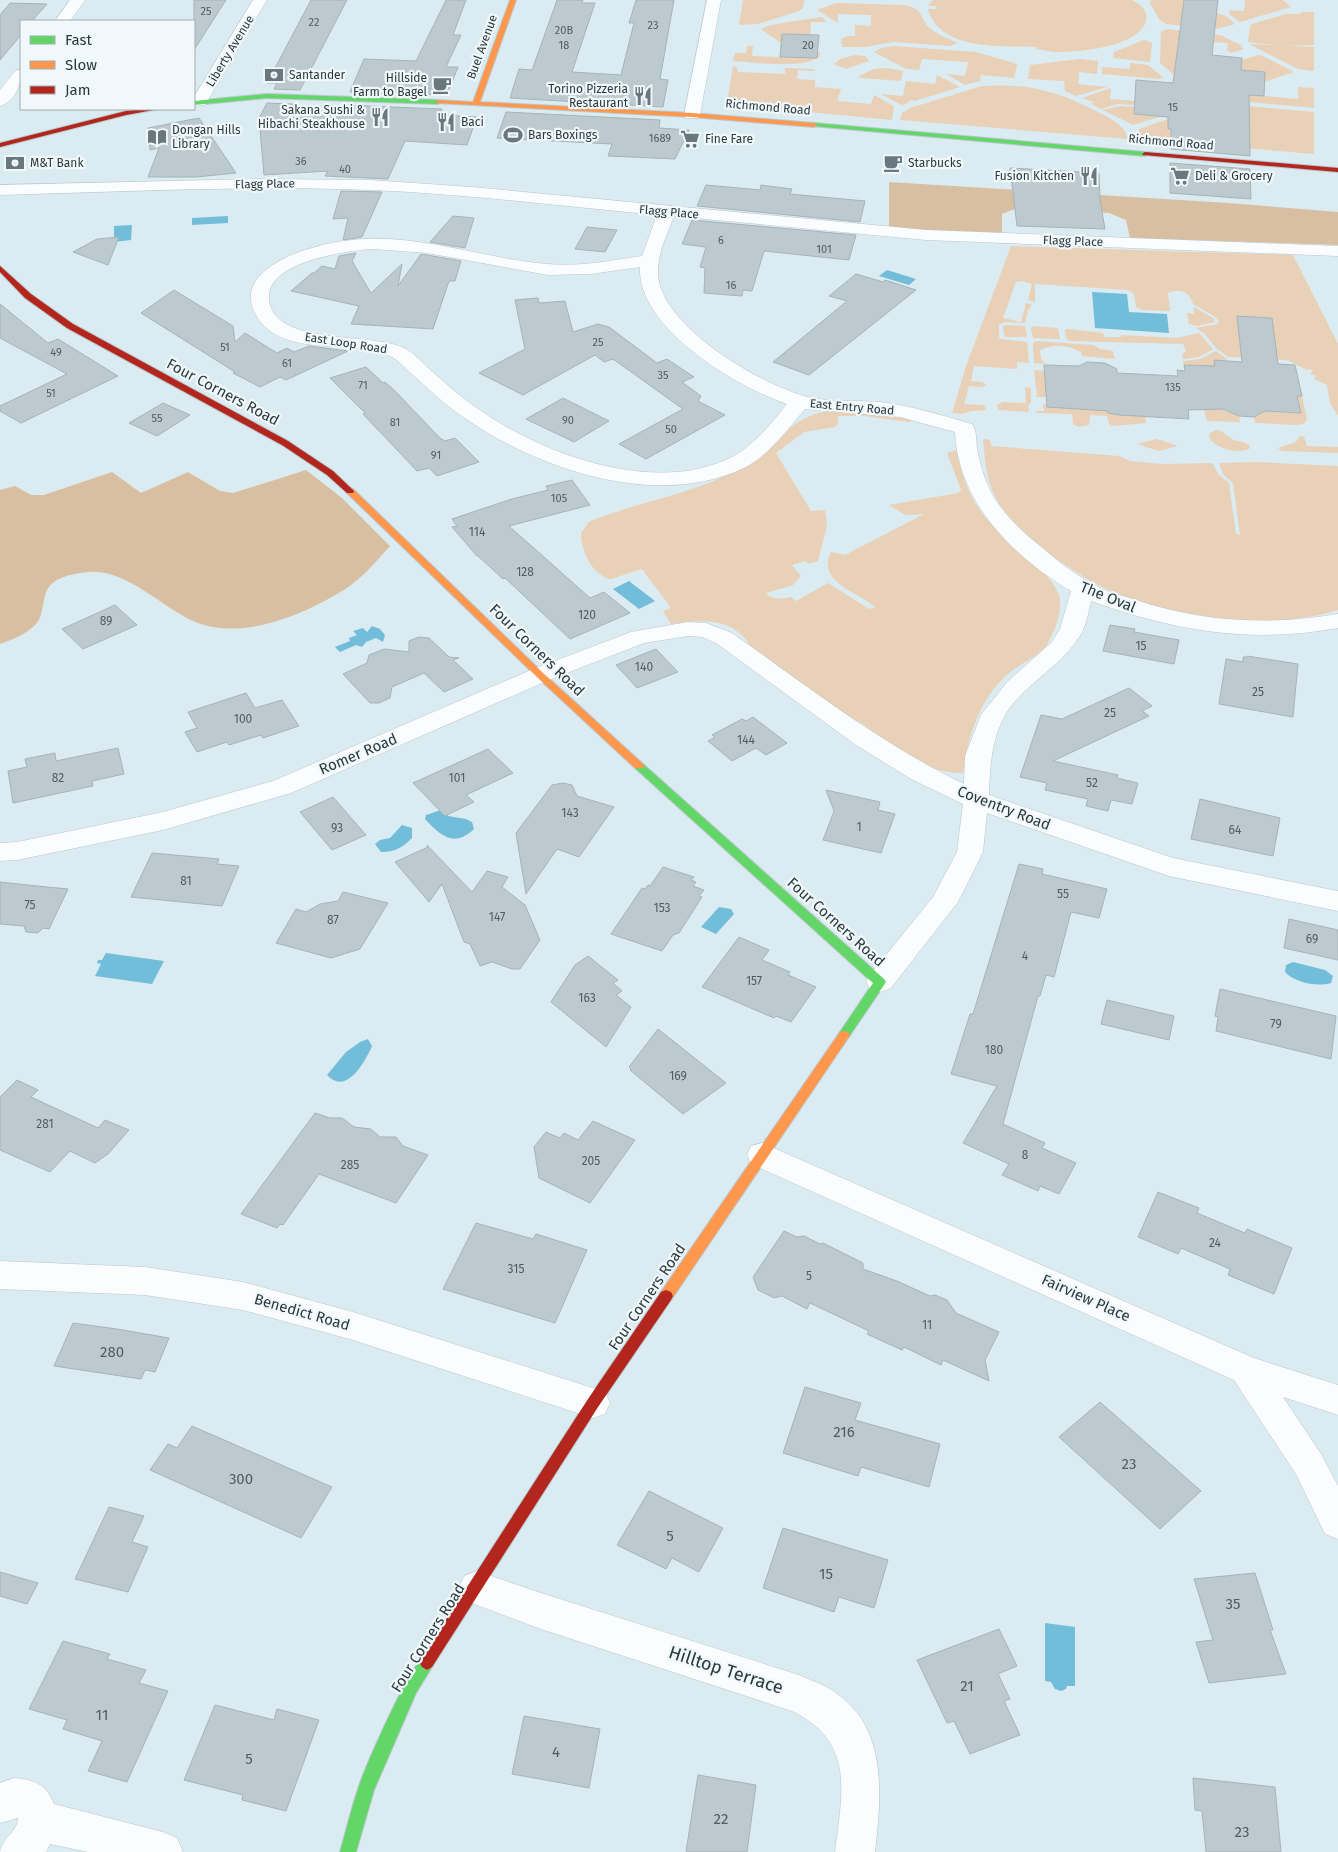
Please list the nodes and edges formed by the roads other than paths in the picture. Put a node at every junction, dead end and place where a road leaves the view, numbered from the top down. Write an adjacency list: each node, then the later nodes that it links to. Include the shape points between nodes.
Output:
1 (78, 0): 5 (street)
2 (260, 0): 9 (street, Liberty Avenue)
3 (513, 0): 10 (street, Buel Avenue)
4 (714, 0): 12 (street)
5 (63, 20)
6 (20, 76): 7 (street); 8 (street)
7 (0, 77)
8 (0, 101)
9 (196, 103): 10 (street, Richmond Road, via 267,96)
10 (476, 103): 12 (street, Richmond Road)
11 (148, 110): 13 (street)
12 (692, 115): 14 (street, Richmond Road)
13 (0, 145)
14 (1338, 170)
15 (0, 190): 16 (street, Flagg Place, via 370,185)
16 (667, 212): 17 (street, Flagg Place, via 926,235); 18 (street, East Entry Road)
17 (1338, 251)
18 (648, 260): 20 (street, East Entry Road, via 657,303 689,338 735,372); 20 (street, East Loop Road, via 564,270 536,268 429,246 359,245 322,251 290,263 268,277 260,295 265,313 285,330 315,340 370,345 397,352 467,411 496,430 565,462 620,474 681,478 735,464 754,452)
19 (0, 268): 25 (street, Four Corners Road, via 28,296 70,326 285,443 330,473)
20 (800, 402): 21 (street, East Entry Road, via 891,410)
21 (965, 428): 22 (street, The Oval, via 971,473 984,501 1007,530 1047,565)
22 (1083, 589): 23 (street, The Oval, via 1144,612 1213,626 1303,626); 26 (street, via 1072,629 1058,648 1017,686 993,715 978,756)
23 (1338, 621)
24 (706, 630): 25 (street, Romer Road, via 688,629 639,636); 26 (street, Coventry Road, via 724,638 865,739 920,773)
25 (540, 675): 27 (street, Romer Road, via 282,787 163,821); 29 (street, Four Corners Road)
26 (976, 800): 28 (street, Coventry Road, via 1169,867); 29 (street, via 970,852 944,902)
27 (0, 852)
28 (1338, 901)
29 (880, 982): 30 (street, Four Corners Road)
30 (762, 1155): 32 (street, Fairview Place); 34 (street, Four Corners Road)
31 (0, 1275): 34 (street, Benedict Road, via 145,1281 244,1296 353,1326)
32 (1246, 1370): 33 (street, Fairview Place); 35 (street, via 1309,1465)
33 (1338, 1400)
34 (593, 1404): 36 (street, Four Corners Road)
35 (1338, 1522)
36 (477, 1588): 40 (street, Four Corners Road, via 412,1688 366,1789); 41 (street, Hilltop Terrace, via 800,1694 830,1711 849,1733 860,1763)
37 (0, 1803): 38 (street, via 16,1797 33,1803 38,1811)
38 (29, 1838): 39 (street, via 56,1824)
39 (163, 1852)
40 (348, 1852)
41 (856, 1852)

